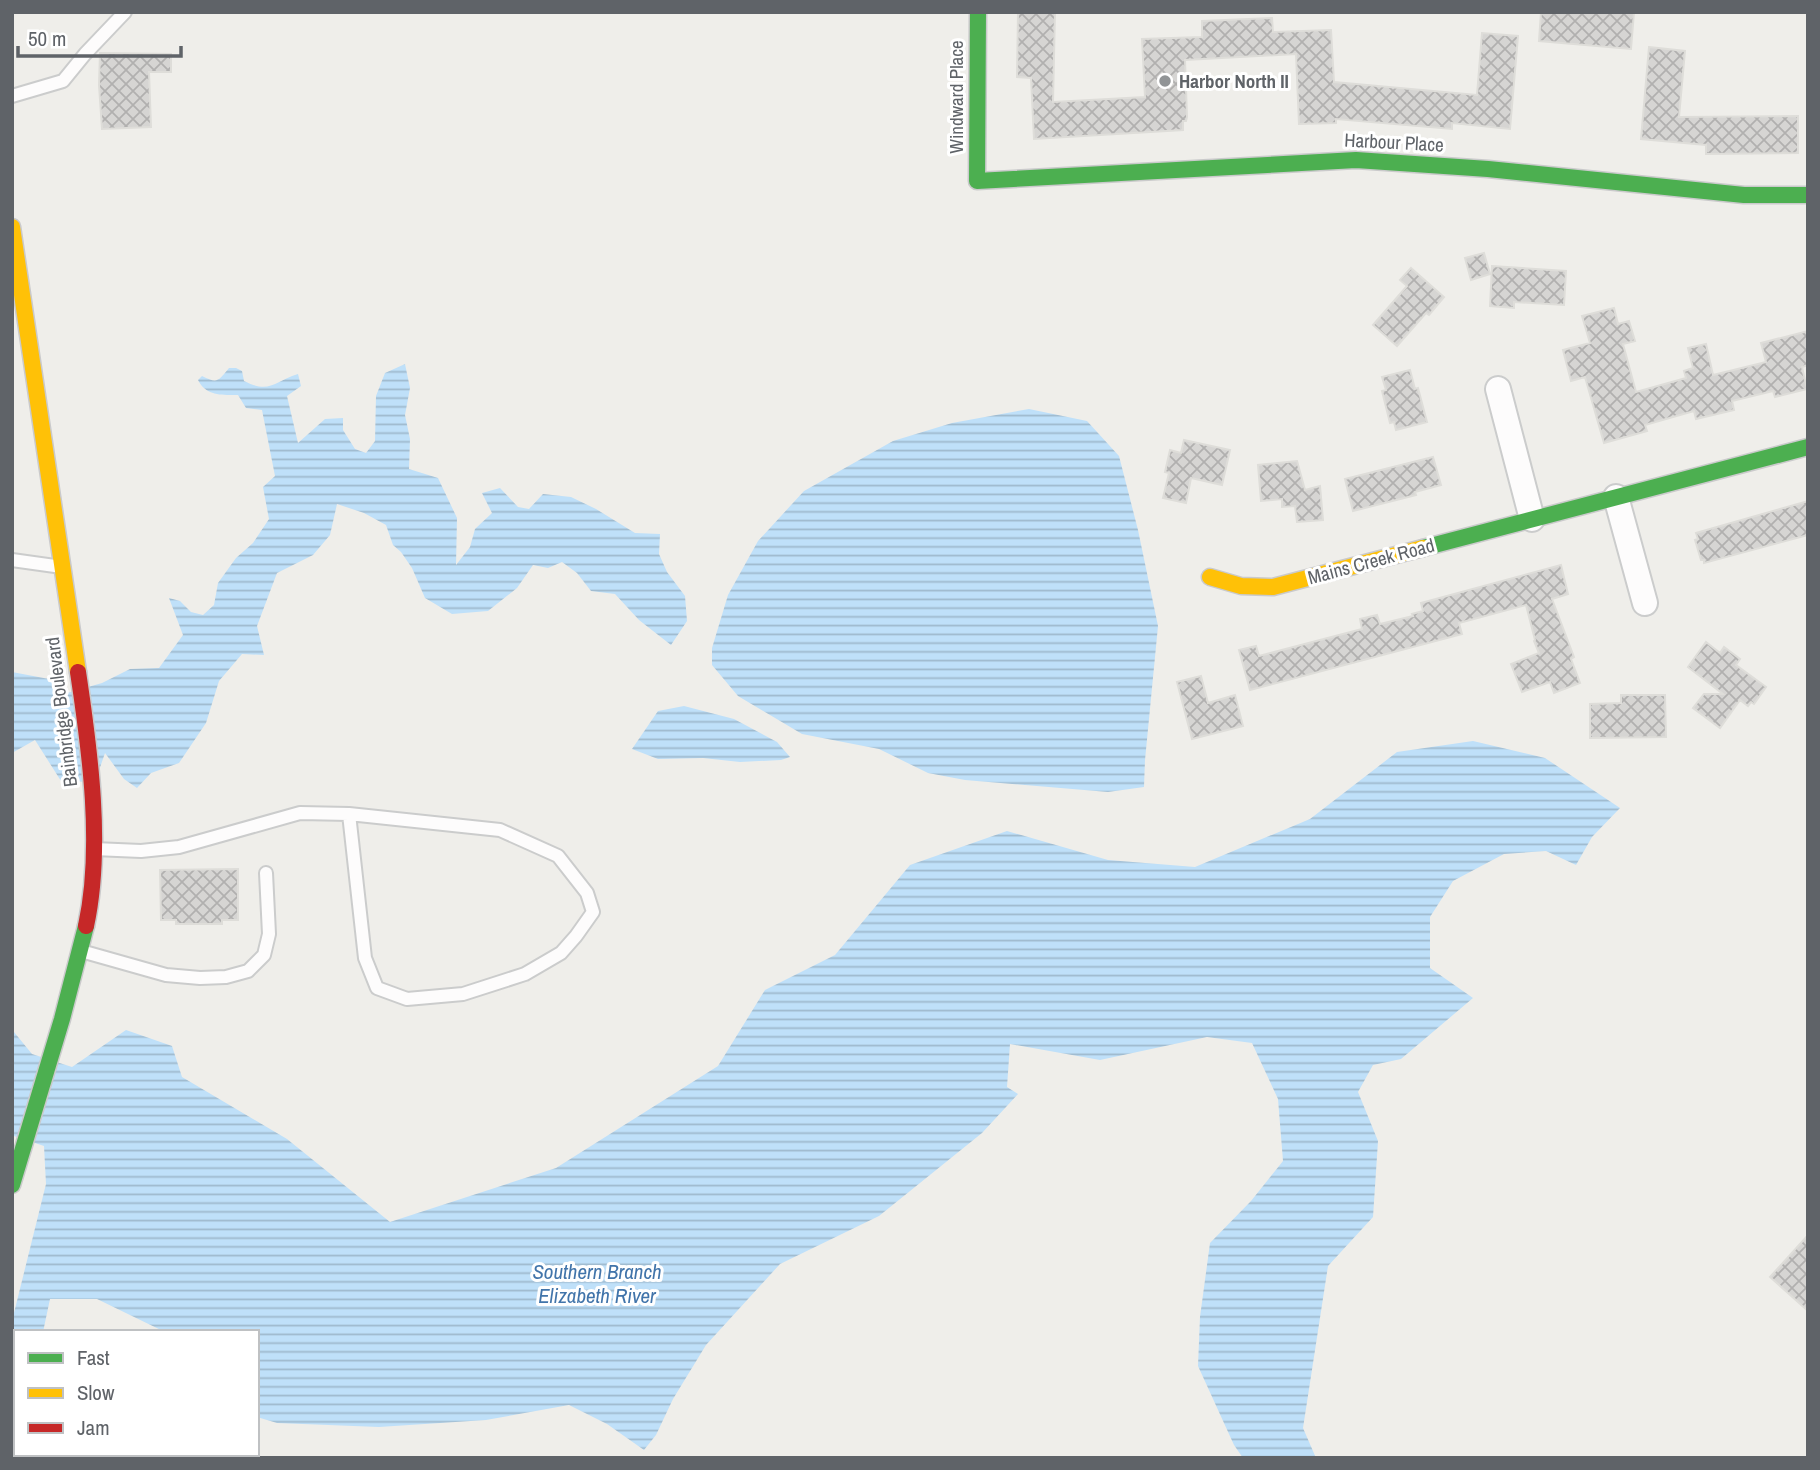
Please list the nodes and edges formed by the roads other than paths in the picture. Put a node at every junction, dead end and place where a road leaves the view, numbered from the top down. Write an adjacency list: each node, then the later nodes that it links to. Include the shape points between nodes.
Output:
1 (125, 12): 3 (lane, via 63,81)
2 (978, 12): 4 (street, Windward Place)
3 (12, 96)
4 (977, 181): 5 (street, Harbour Place, via 1356,160 1744,195)
5 (1808, 195)
6 (12, 227): 12 (street, Bainbridge Boulevard)
7 (1498, 389): 10 (street)
8 (1808, 447): 9 (street, Mains Creek Road)
9 (1616, 497): 10 (street, Mains Creek Road); 14 (street)
10 (1532, 519): 13 (street, Mains Creek Road, via 1273,587 1234,586)
11 (12, 560): 12 (lane)
12 (62, 567): 16 (street, Bainbridge Boulevard, via 88,738)
13 (1210, 577)
14 (1646, 603)
15 (349, 814): 15 (lane, via 500,830 558,856 587,893 593,912 561,953 525,974 463,994 407,999 377,988 365,958); 16 (lane, via 300,813 180,847)
16 (94, 849): 18 (street, Bainbridge Boulevard, via 90,906)
17 (266, 873): 18 (lane, via 269,934 264,955 248,971 226,977 166,975)
18 (80, 951): 19 (street, Bainbridge Boulevard)
19 (12, 1185)

